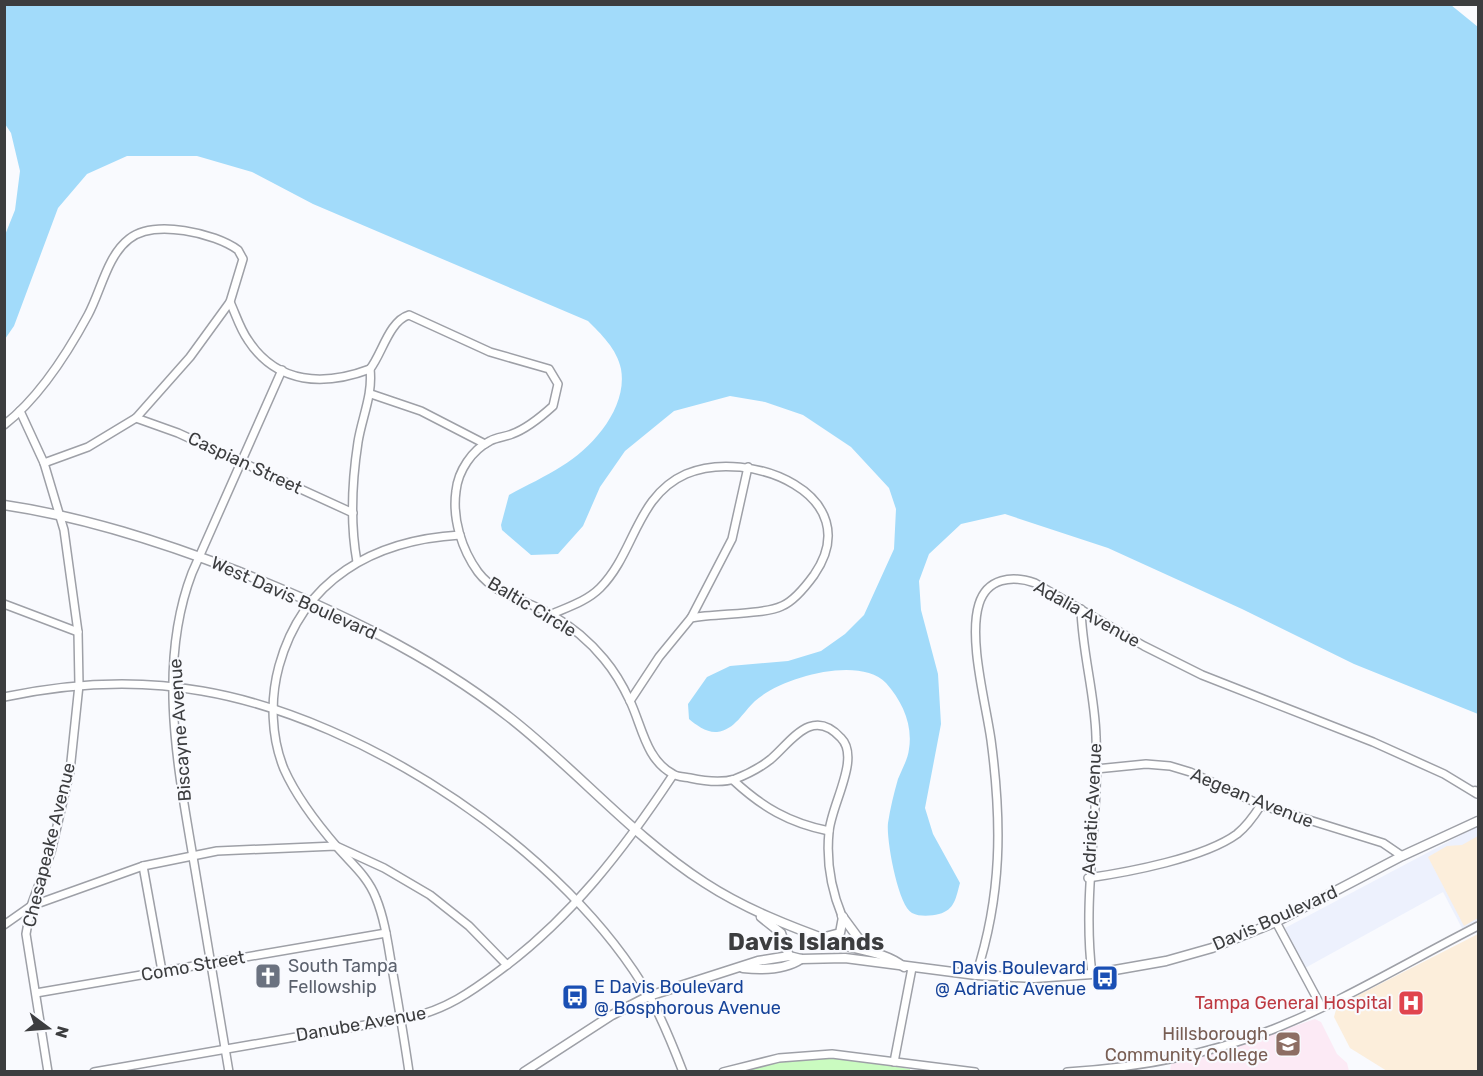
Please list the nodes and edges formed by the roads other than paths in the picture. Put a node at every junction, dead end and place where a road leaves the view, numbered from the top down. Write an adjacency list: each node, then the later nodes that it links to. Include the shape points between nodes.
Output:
1 (230, 302): 3 (street, via 253,347); 5 (street, via 243,259 238,250 174,230 154,229 130,238 111,262 71,344); 6 (street, via 190,357)
2 (370, 369): 3 (street, via 342,379 321,381); 4 (street); 8 (street, via 394,327 409,315 490,352 549,369 558,384 553,406 515,433)
3 (282, 370): 9 (street, Biscayne Avenue)
4 (371, 394): 8 (street, via 421,411); 13 (street, via 357,452)
5 (20, 411): 7 (street); 10 (street, Chesapeake Avenue)
6 (136, 418): 9 (street, Caspian Street); 10 (street, via 88,447)
7 (4, 424)
8 (485, 444): 15 (street, Baltic Circle, via 459,475 455,502)
9 (241, 461): 13 (street, Caspian Street); 16 (street, Biscayne Avenue)
10 (44, 463): 14 (street, Chesapeake Avenue)
11 (748, 467): 21 (street, via 717,466 672,482 643,512 620,559 600,587 584,600); 22 (street, via 732,539); 22 (street, via 788,480 809,496 819,508 829,533 824,557 810,580 780,607)
12 (4, 505): 14 (street, West Davis Boulevard)
13 (353, 513): 17 (street)
14 (60, 515): 16 (street, West Davis Boulevard); 23 (street, Chesapeake Avenue)
15 (460, 535): 17 (street, via 399,544); 21 (street, Baltic Circle, via 473,565 486,580 513,598)
16 (198, 556): 18 (street, West Davis Boulevard); 25 (street, Biscayne Avenue, via 176,627)
17 (357, 562): 18 (street)
18 (311, 601): 28 (street, via 290,634); 36 (street, West Davis Boulevard, via 405,648 484,699 566,765)
19 (4, 604): 23 (street)
20 (1081, 609): 29 (street, Adriatic Avenue, via 1093,698); 32 (street, Adalia Avenue, via 1202,675 1373,742); 60 (street, Adalia Avenue, via 1050,590 1012,577 988,589 979,605 979,663 998,804 999,868 992,922)
21 (552, 615): 27 (street, Baltic Circle, via 600,654)
22 (691, 618): 27 (street)
23 (78, 632): 24 (street, Chesapeake Avenue)
24 (79, 685): 25 (street); 26 (street); 43 (street, Chesapeake Avenue, via 64,798 51,852)
25 (173, 687): 28 (street); 38 (street, Biscayne Avenue, via 179,772)
26 (4, 697)
27 (630, 701): 30 (street, Baltic Circle, via 646,744)
28 (272, 708): 37 (street, via 284,770); 42 (street, via 352,741 449,796 507,839)
29 (1096, 769): 33 (street, Aegean Avenue, via 1170,766); 41 (street, Adriatic Avenue)
30 (673, 775): 31 (street); 36 (street, Danube Avenue)
31 (733, 780): 35 (street, via 778,815); 35 (street, via 769,760 800,730 820,727 833,731 844,740 849,759)
32 (1477, 793)
33 (1261, 806): 39 (street, Aegean Avenue, via 1383,843); 41 (street, via 1247,825 1223,842 1158,863)
34 (1479, 820): 39 (street, Davis Boulevard)
35 (829, 831): 45 (street, via 831,882)
36 (635, 832): 42 (street, Danube Avenue); 44 (street, West Davis Boulevard, via 685,870)
37 (336, 846): 38 (street, via 271,847); 49 (street, via 370,885); 55 (street, via 430,895 469,926)
38 (193, 855): 40 (street); 54 (street, Biscayne Avenue)
39 (1402, 856): 46 (street, Davis Boulevard)
40 (143, 866): 43 (street); 58 (street)
41 (1088, 878): 59 (street, Adriatic Avenue)
42 (577, 903): 55 (street, Danube Avenue); 62 (street, via 613,943)
43 (31, 906): 47 (street); 61 (street, Chesapeake Avenue, via 26,934)
44 (751, 910): 50 (street, West Davis Boulevard); 52 (street, West Davis Boulevard, via 781,933)
45 (843, 916): 50 (street, via 840,933); 51 (street, via 859,939)
46 (1276, 922): 59 (street, Davis Boulevard, via 1190,954); 63 (street)
47 (4, 925)
48 (1479, 926): 63 (street)
49 (386, 933): 54 (street, Como Street); 64 (street)
50 (822, 938): 51 (street, West Davis Boulevard)
51 (878, 954): 56 (street, West Davis Boulevard)
52 (789, 956): 53 (street); 57 (street)
53 (801, 959): 56 (street, Davis Boulevard, via 844,958); 57 (street, via 792,965)
54 (210, 963): 58 (street, Como Street); 65 (street, Biscayne Avenue)
55 (507, 965): 64 (street, Danube Avenue, via 448,1005)
56 (908, 967): 60 (street, Davis Boulevard); 66 (street)
57 (741, 968): 62 (street)
58 (162, 971): 61 (street, Como Street)
59 (1092, 974): 60 (street, Davis Boulevard, via 1034,978)
60 (976, 975)
61 (36, 993): 67 (street, Chesapeake Avenue)
62 (649, 996): 71 (street); 72 (street)
63 (1321, 1006): 75 (street, via 1270,1030 1201,1050 1109,1070)
64 (400, 1018): 65 (street, Danube Avenue); 70 (street)
65 (225, 1048): 68 (street, Danube Avenue); 69 (street, Biscayne Avenue)
66 (894, 1062): 73 (street, via 849,1055 807,1055); 74 (street)
67 (48, 1071)
68 (94, 1071)
69 (229, 1071)
70 (409, 1071)
71 (524, 1071)
72 (683, 1071)
73 (723, 1071)
74 (975, 1071)
75 (1067, 1071)

